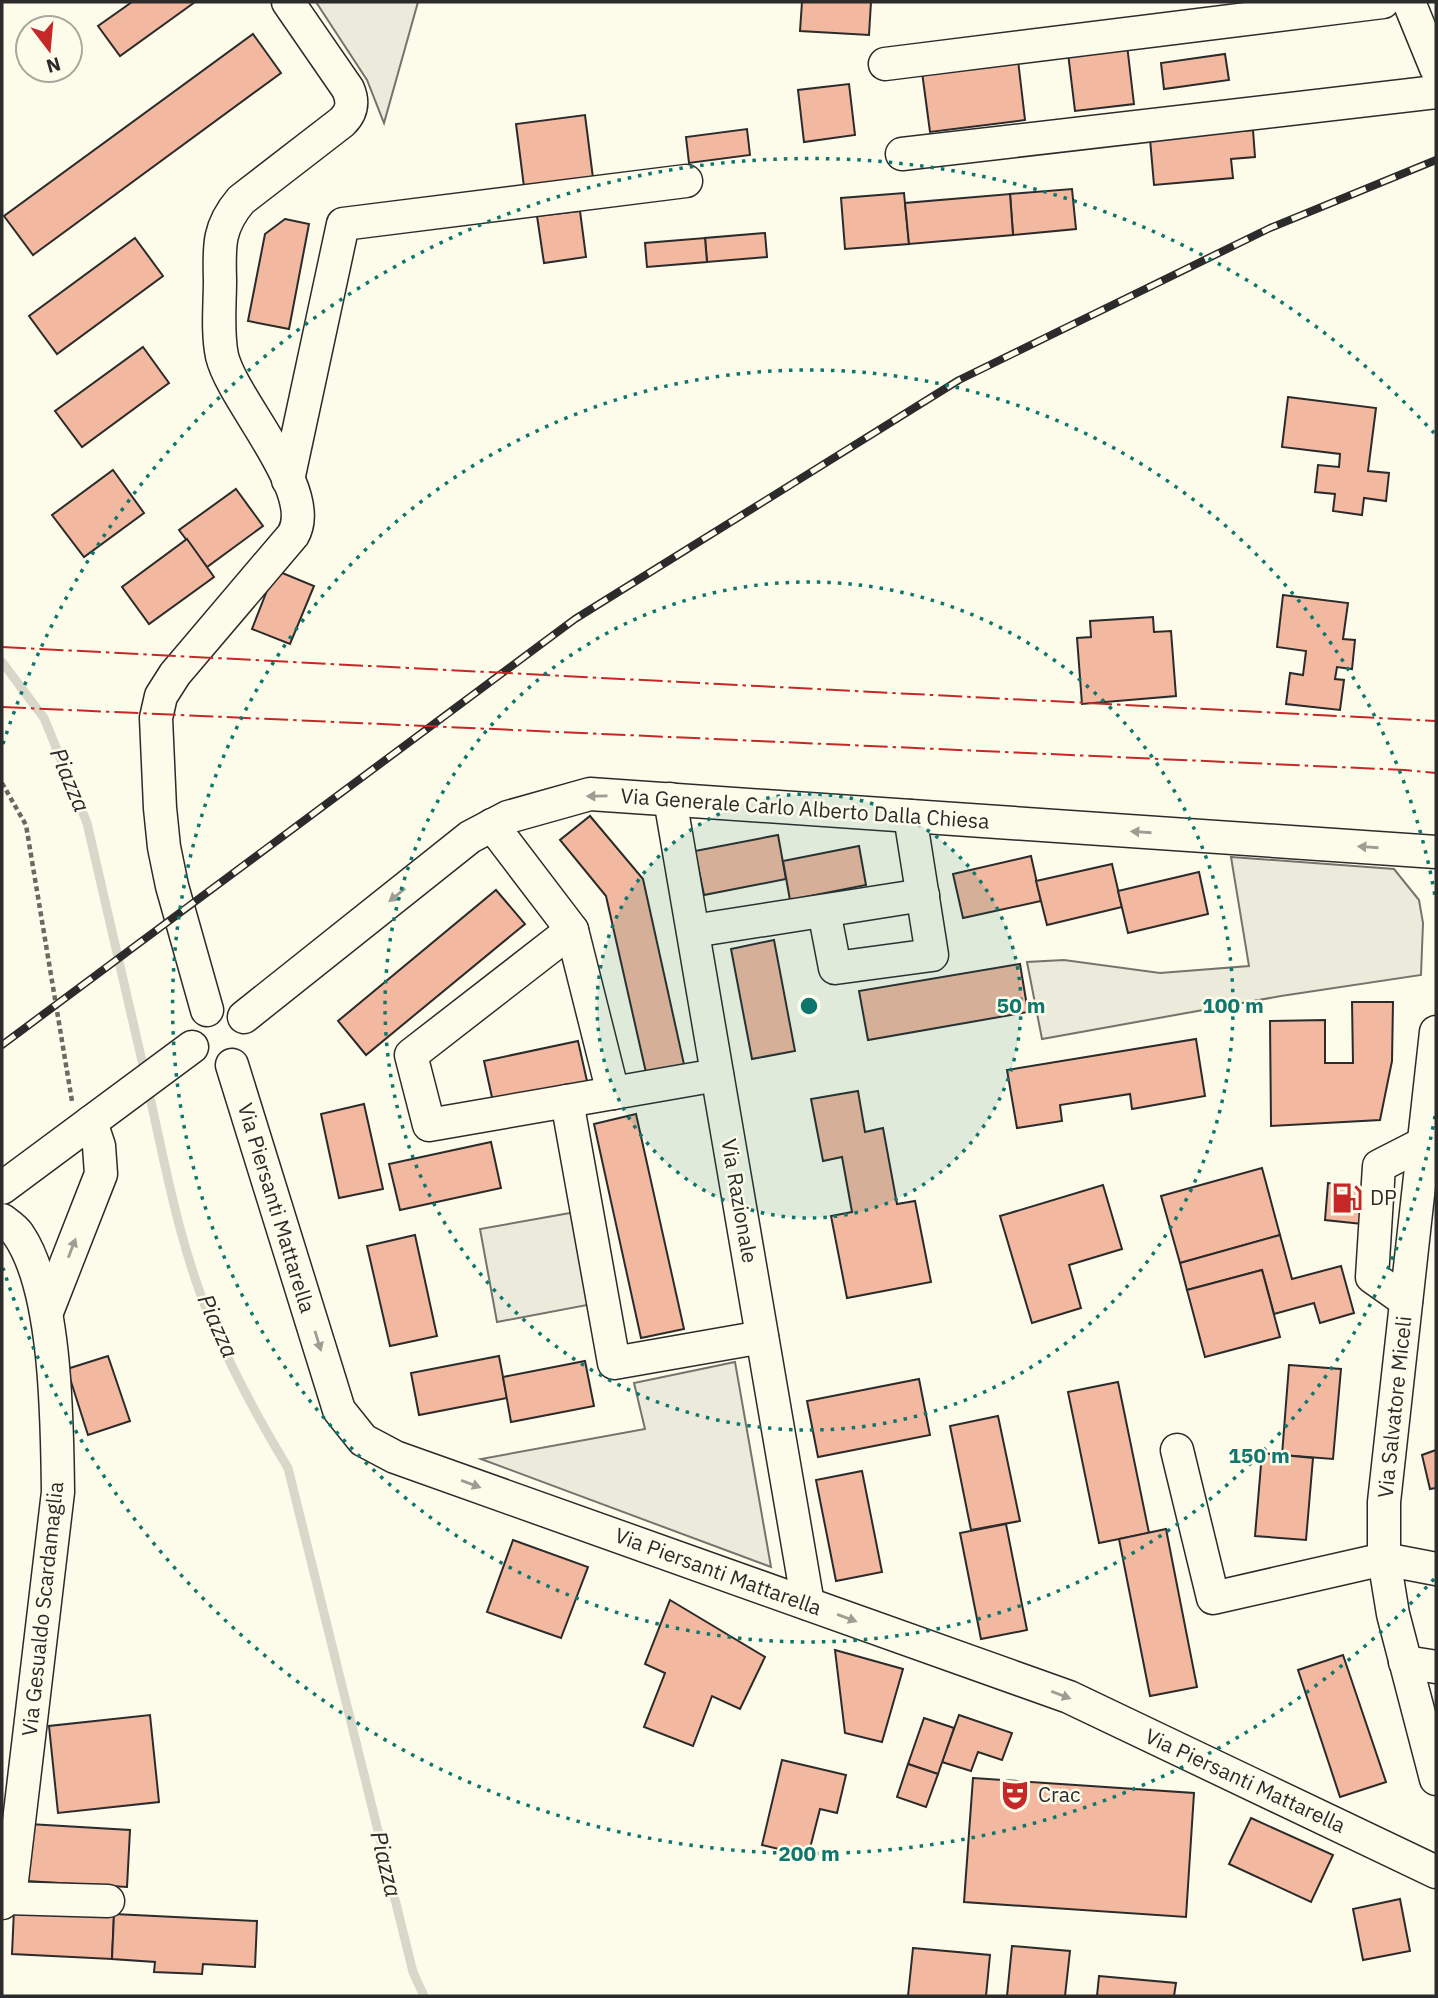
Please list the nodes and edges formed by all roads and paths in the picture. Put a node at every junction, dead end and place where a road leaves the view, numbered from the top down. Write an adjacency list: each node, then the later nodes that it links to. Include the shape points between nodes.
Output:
1 (288, 2): 9 (street, via 348,89 352,108 342,122 242,200 224,226 219,251 223,357)
2 (1383, 2): 4 (street)
3 (1409, 2): 5 (street)
4 (885, 64)
5 (1436, 68)
6 (1436, 92): 7 (street)
7 (902, 154)
8 (686, 181): 9 (street, via 343,224)
9 (288, 480): 19 (street, via 299,525 174,674 161,696 156,718 164,848)
10 (2, 783): 27 (path, via 26,825)
11 (670, 799): 12 (street, Via Generale Carlo Alberto Dalla Chiesa); 13 (street, Via Generale Carlo Alberto Dalla Chiesa, one-way to 13, via 590,794); 18 (street, Via Razionale)
12 (910, 816): 14 (street, Via Generale Carlo Alberto Dalla Chiesa, one-way to 12); 15 (street)
13 (492, 825): 17 (street); 20 (street, Via Generale Carlo Alberto Dalla Chiesa, one-way to 20, via 470,836)
14 (1436, 852)
15 (923, 895): 16 (street); 16 (street, via 932,955 835,968)
16 (824, 911): 18 (street)
17 (572, 930): 25 (street); 26 (street, via 411,1055 429,1125)
18 (693, 931): 24 (street, Via Razionale)
19 (207, 1010): 20 (street, via 227,1007); 22 (street, via 191,1030)
20 (244, 1017): 23 (street, via 251,1044)
21 (1436, 1039): 28 (street, Via Salvatore Miceli)
22 (181, 1055): 23 (street, via 223,1068); 27 (street)
23 (232, 1065): 38 (street, Via Piersanti Mattarella, one-way to 38, via 339,1410 363,1440 396,1457)
24 (717, 1075): 25 (street); 34 (street, Via Razionale)
25 (613, 1093): 26 (street)
26 (567, 1101): 34 (street, via 614,1363)
27 (84, 1127): 30 (street); 33 (street, Via Gesualdo Scardamaglia, one-way to 27, via 101,1174 99,1146)
28 (1424, 1143): 29 (street, Via Salvatore Miceli); 32 (street, via 1379,1166 1372,1277)
29 (1428, 1175): 32 (street, Via Salvatore Miceli)
30 (2, 1188)
31 (2, 1220): 33 (street, Via Gesualdo Scardamaglia, via 16,1231 29,1252)
32 (1417, 1282): 36 (street, Via Salvatore Miceli, via 1384,1502)
33 (47, 1312): 43 (street, Via Gesualdo Scardamaglia, via 58,1492 11,1889)
34 (762, 1338): 38 (street, Via Razionale)
35 (1177, 1450): 36 (street, via 1213,1598)
36 (1384, 1559): 37 (street); 39 (street, Via Salvatore Miceli)
37 (1436, 1569)
38 (808, 1604): 42 (street, Via Piersanti Mattarella, one-way to 42, via 1069,1697)
39 (1405, 1662): 40 (street); 41 (street, Via Salvatore Miceli)
40 (1436, 1667)
41 (1436, 1779)
42 (1436, 1872)
43 (4, 1901): 44 (street)
44 (108, 1901)

